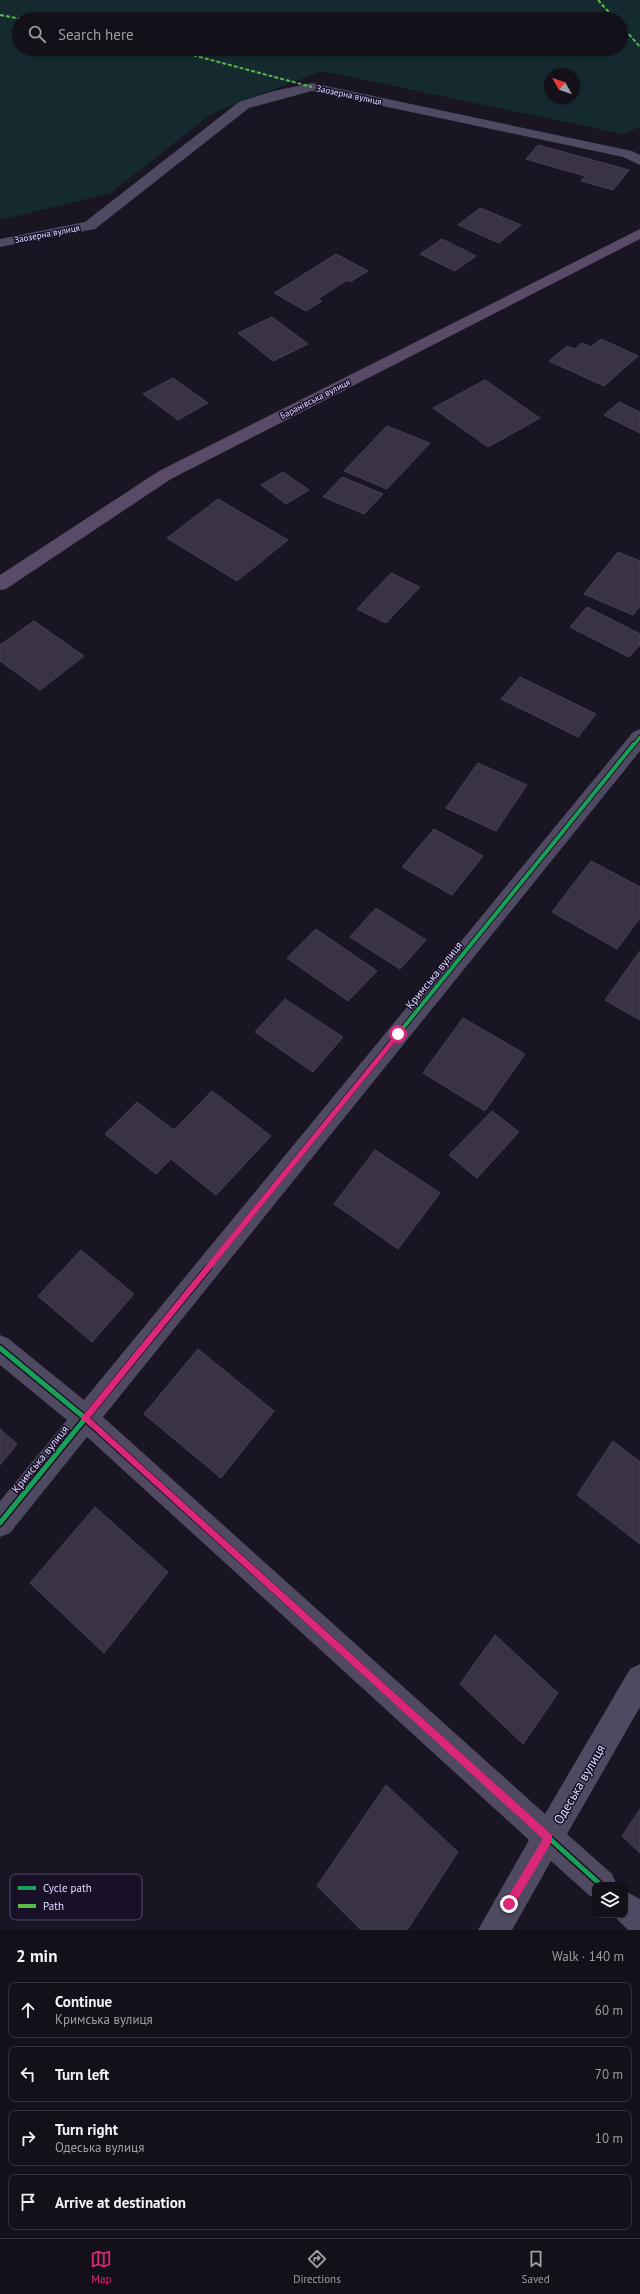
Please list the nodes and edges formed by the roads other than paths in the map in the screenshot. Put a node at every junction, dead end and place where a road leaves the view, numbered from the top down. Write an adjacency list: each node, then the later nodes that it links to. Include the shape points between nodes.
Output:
1 (640, 161): 3 (street, Заозерна вулиця, via 627,154 312,87 244,105 90,226)
2 (640, 233): 4 (main road, Баранівська вулиця, via 165,475)
3 (0, 243)
4 (0, 584)
5 (640, 737): 7 (street, Кримська вулиця)
6 (0, 1348): 7 (street)
7 (85, 1418): 8 (street, Кримська вулиця); 10 (street)
8 (0, 1523)
9 (640, 1679): 10 (street, Одеська вулиця)
10 (548, 1838): 11 (street); 14 (street, Одеська вулиця)
11 (598, 1882)
12 (628, 1910): 13 (street)
13 (640, 1920)
14 (494, 1930)

